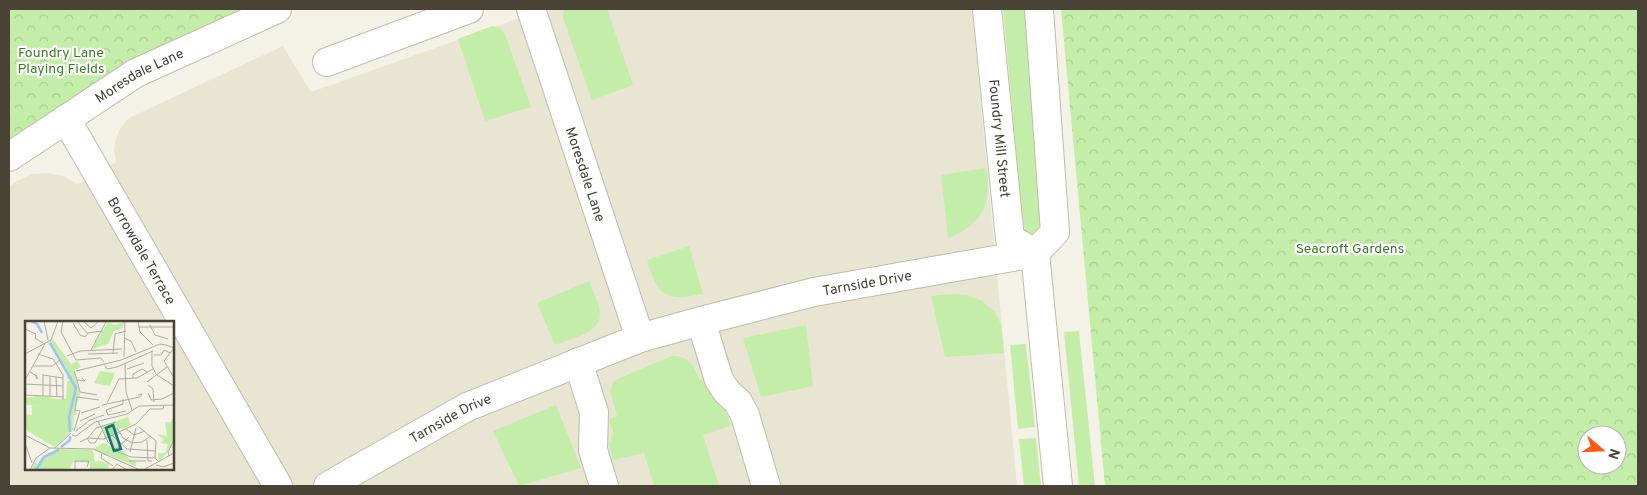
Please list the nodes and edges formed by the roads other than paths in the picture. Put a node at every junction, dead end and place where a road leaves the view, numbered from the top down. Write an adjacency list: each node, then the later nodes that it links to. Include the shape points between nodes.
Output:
1 (277, 9): 7 (street, Moresdale Lane, via 136,73)
2 (469, 9): 6 (street)
3 (530, 9): 11 (street, Moresdale Lane)
4 (987, 9): 9 (street, Foundry Mill Street, via 1010,239)
5 (1038, 9): 9 (street, via 1055,232)
6 (327, 62)
7 (66, 119): 8 (street, Moresdale Lane); 13 (street, Borrowdale Terrace)
8 (9, 157)
9 (1035, 253): 10 (street, Tarnside Drive, via 814,292); 17 (street)
10 (701, 321): 11 (street, Tarnside Drive); 16 (street, via 719,380 744,414)
11 (640, 338): 12 (street, Tarnside Drive)
12 (578, 362): 14 (street, Tarnside Drive, via 467,407); 15 (street, via 594,412 593,450)
13 (278, 486)
14 (328, 486)
15 (604, 486)
16 (766, 486)
17 (1058, 486)

